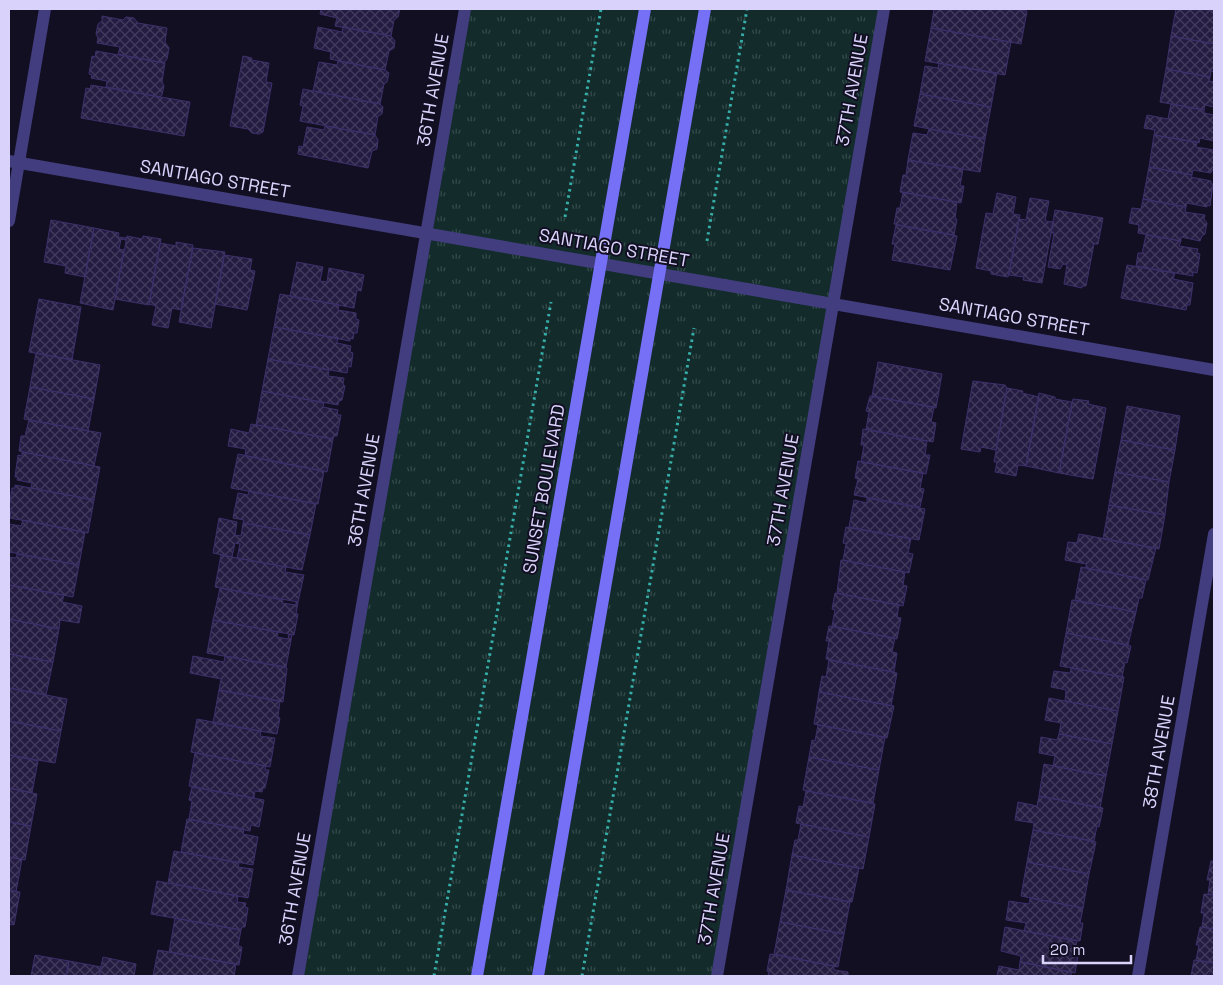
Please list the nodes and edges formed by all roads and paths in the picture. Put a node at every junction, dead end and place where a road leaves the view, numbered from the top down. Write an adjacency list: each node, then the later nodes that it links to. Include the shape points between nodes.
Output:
1 (46, 9): 8 (street)
2 (465, 9): 11 (street, 36TH AVENUE)
3 (602, 9): 9 (path)
4 (645, 9): 13 (main road, SUNSET BOULEVARD)
5 (705, 9): 14 (main road)
6 (747, 9): 12 (path)
7 (884, 9): 16 (street, 37TH AVENUE)
8 (14, 162): 10 (street); 11 (street, SANTIAGO STREET)
9 (565, 217)
10 (9, 221)
11 (426, 233): 13 (street, SANTIAGO STREET); 20 (street, 36TH AVENUE)
12 (707, 241)
13 (601, 263): 14 (street, SANTIAGO STREET); 22 (main road, SUNSET BOULEVARD)
14 (660, 274): 16 (street, SANTIAGO STREET); 23 (main road)
15 (551, 302): 21 (path)
16 (833, 304): 18 (street, SANTIAGO STREET); 25 (street, 37TH AVENUE)
17 (694, 328): 24 (path)
18 (1214, 370)
19 (1214, 534): 26 (street, 38TH AVENUE)
20 (298, 976)
21 (434, 976)
22 (478, 976)
23 (538, 976)
24 (582, 976)
25 (717, 976)
26 (1138, 976)

